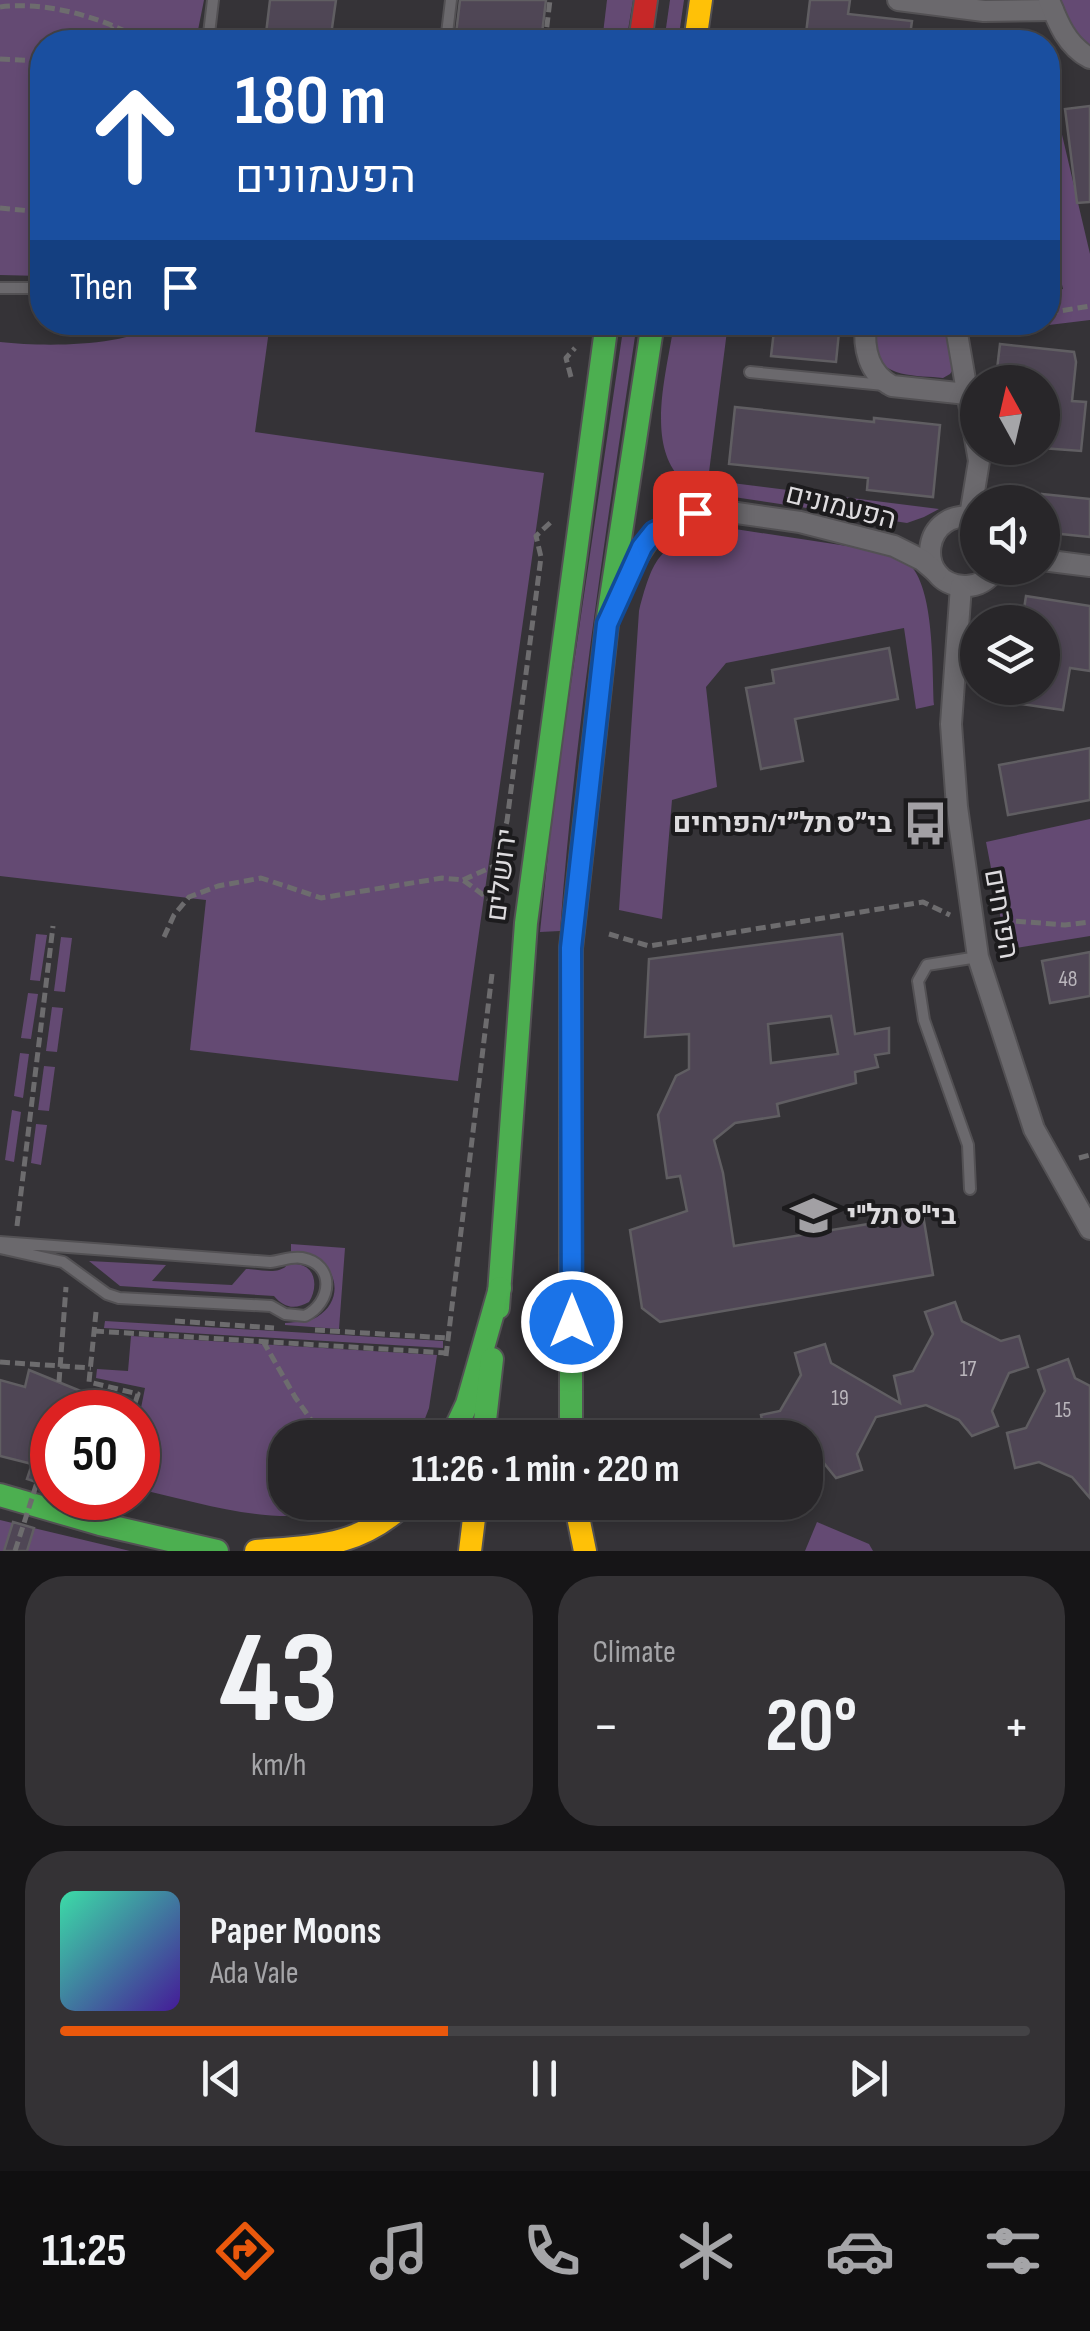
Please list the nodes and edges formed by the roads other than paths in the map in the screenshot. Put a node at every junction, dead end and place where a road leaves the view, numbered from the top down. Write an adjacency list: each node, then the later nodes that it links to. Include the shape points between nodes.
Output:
1 (213, 0): 7 (lane)
2 (452, 0): 8 (lane)
3 (646, 0): 9 (main road)
4 (701, 0): 10 (main road)
5 (898, 0): 6 (street, via 984,10)
6 (1051, 5): 11 (street, via 1058,25)
7 (209, 30)
8 (448, 30)
9 (642, 30)
10 (697, 30)
11 (1090, 58)
12 (0, 288): 13 (lane)
13 (30, 288)
14 (605, 335): 33 (main road, ירושלים, via 526,937)
15 (650, 335): 28 (main road)
16 (864, 335): 20 (street, via 867,354)
17 (957, 335): 18 (street)
18 (963, 365)
19 (750, 372): 20 (lane)
20 (892, 386): 21 (street)
21 (960, 393)
22 (960, 517): 25 (street, via 932,537)
23 (1060, 562): 24 (street)
24 (1090, 566)
25 (936, 572): 27 (street, הפעמונים); 28 (street, הפעמונים, via 894,546 800,522 695,513 654,532 642,547)
26 (971, 585): 27 (street)
27 (961, 586): 29 (street, הפרחים, via 951,724)
28 (607, 624): 36 (main road, via 571,948)
29 (978, 957): 30 (lane, via 926,965 918,981 924,1020 968,1145); 31 (street, הפרחים, via 1034,1130)
30 (970, 1189)
31 (1090, 1230)
32 (0, 1245): 32 (lane, via 63,1262 119,1298 271,1306 294,1317 314,1312 326,1296 320,1268 303,1258 270,1262)
33 (500, 1288): 34 (main road); 35 (main road, ירושלים)
34 (459, 1420)
35 (485, 1420)
36 (572, 1420)
37 (0, 1494): 42 (main road)
38 (390, 1520): 43 (main road, via 338,1543)
39 (474, 1520): 44 (main road)
40 (570, 1520): 45 (main road)
41 (577, 1520): 46 (main road)
42 (217, 1551)
43 (256, 1551)
44 (470, 1551)
45 (566, 1551)
46 (585, 1551)

